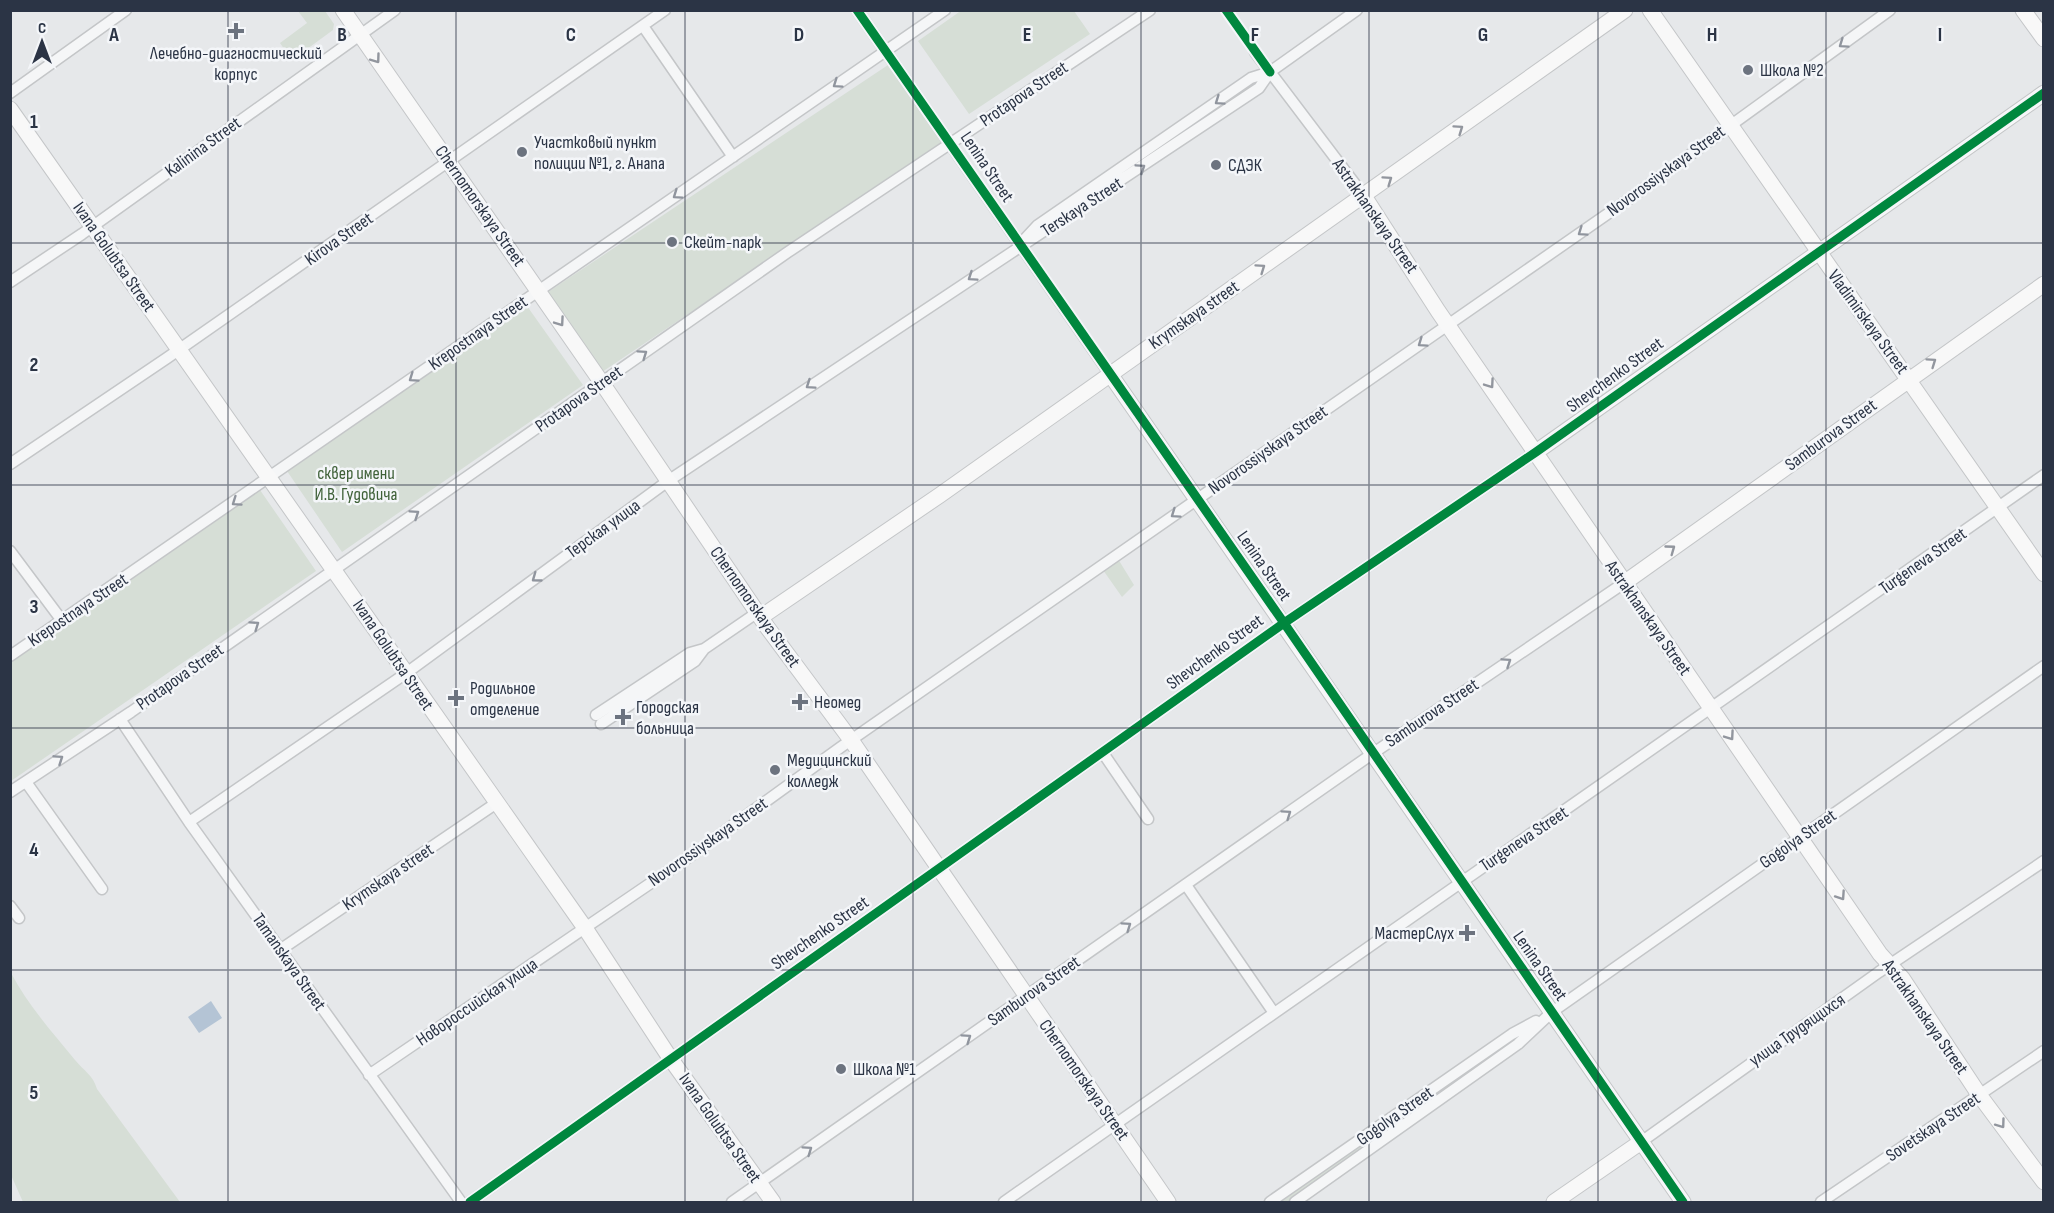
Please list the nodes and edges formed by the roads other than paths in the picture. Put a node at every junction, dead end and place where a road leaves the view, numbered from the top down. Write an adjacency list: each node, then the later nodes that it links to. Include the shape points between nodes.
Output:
1 (126, 10): 19 (street)
2 (343, 10): 14 (street, Chernomorskaya Street)
3 (395, 10): 14 (street, Kalinina Street)
4 (665, 10): 13 (street, Kirova Street)
5 (857, 10): 16 (street, Lenina Street)
6 (945, 10): 16 (street, Krepostnaya Street)
7 (1150, 10): 23 (street, Protapova Street)
8 (1357, 10): 18 (street, Terskaya Street)
9 (1625, 10): 26 (street, Krymskaya street, one-way to 9)
10 (1650, 10): 22 (street, Vladimirskaya Street)
11 (1890, 10): 22 (street, Novorossiyskaya Street, one-way to 22)
12 (2023, 10): 15 (street)
13 (643, 26): 24 (street); 25 (street, Kirova Street)
14 (359, 35): 25 (street, Chernomorskaya Street, one-way to 25); 27 (street, Kalinina Street)
15 (2043, 39)
16 (886, 52): 23 (street, Lenina Street); 24 (street, Krepostnaya Street, one-way to 24)
17 (1255, 52): 18 (street, Astrakhanskaya Street)
18 (1270, 72): 26 (street, Astrakhanskaya Street); 28 (street, Terskaya Street, via 1251,78 1038,225)
19 (10, 93)
20 (2043, 93): 29 (street, Shevchenko Street)
21 (10, 108): 27 (street, Ivana Golubtsa Street)
22 (1730, 125): 29 (street, Vladimirskaya Street); 33 (street, Novorossiyskaya Street, one-way to 33)
23 (951, 143): 28 (street, Lenina Street); 37 (street, Protapova Street, one-way to 23)
24 (733, 157): 32 (street, Krepostnaya Street, one-way to 32)
25 (449, 161): 32 (street, Chernomorskaya Street); 34 (street, Kirova Street)
26 (1364, 196): 33 (street, Astrakhanskaya Street); 35 (street, Krymskaya street, one-way to 26)
27 (92, 227): 30 (street, Kalinina Street); 34 (street, Ivana Golubtsa Street)
28 (1021, 244): 35 (street, Lenina Street); 42 (street, Терская улица, one-way to 42)
29 (1817, 253): 36 (street, Vladimirskaya Street); 38 (street, Shevchenko Street)
30 (10, 282)
31 (2043, 284): 36 (street, Samburova Street, one-way to 31)
32 (539, 291): 37 (street, Chernomorskaya Street, one-way to 37); 41 (street, Krepostnaya Street, one-way to 41)
33 (1448, 325): 38 (street, Astrakhanskaya Street, one-way to 38); 43 (street, Novorossiyskaya Street, one-way to 43)
34 (179, 350): 39 (street, Kirova Street); 41 (street, Ivana Golubtsa Street)
35 (1110, 374): 43 (street, Lenina Street); 49 (street, Krymskaya street, via 940,495)
36 (1909, 378): 44 (street, Vladimirskaya Street); 48 (street, Samburova Street, one-way to 36)
37 (602, 382): 42 (street, Chernomorskaya Street); 46 (street, Protapova Street, one-way to 37)
38 (1536, 452): 48 (street, Astrakhanskaya Street); 51 (street, Shevchenko Street)
39 (10, 464)
40 (2043, 475): 44 (street, Turgeneva Street)
41 (268, 479): 46 (street, Ivana Golubtsa Street); 50 (street, Krepostnaya Street, one-way to 50)
42 (668, 481): 49 (street, Chernomorskaya Street); 54 (street, Терская улица, one-way to 54)
43 (1197, 499): 51 (street, Lenina Street); 58 (street, Novorossiyskaya Street, one-way to 58)
44 (1997, 508): 47 (street, Vladimirskaya Street); 55 (street, Turgeneva Street)
45 (10, 551): 50 (street)
46 (335, 570): 54 (street, Ivana Golubtsa Street); 56 (street, Protapova Street, one-way to 46)
47 (2043, 574)
48 (1624, 583): 55 (street, Astrakhanskaya Street); 60 (street, Samburova Street, one-way to 48)
49 (759, 615): 57 (street, Krymskaya street, via 704,649 690,653); 58 (street, Chernomorskaya Street)
50 (63, 622): 52 (street, Krepostnaya Street)
51 (1284, 623): 59 (street, Shevchenko Street); 60 (street, Lenina Street)
52 (10, 656)
53 (2043, 666): 66 (street, Gogolya Street)
54 (405, 674): 63 (street, Ivana Golubtsa Street); 65 (street, Терская улица)
55 (1711, 709): 66 (street, Astrakhanskaya Street, one-way to 66); 69 (street, Turgeneva Street)
56 (120, 719): 61 (street, Protapova Street, one-way to 56); 65 (street, Tamanskaya Street)
57 (598, 719)
58 (851, 740): 68 (street, Chernomorskaya Street); 74 (street, Novorossiyskaya Street)
59 (1103, 753): 64 (street); 68 (street, Shevchenko Street)
60 (1372, 754): 69 (street, Lenina Street); 70 (street, Samburova Street, one-way to 60)
61 (26, 782): 62 (street, Protapova Street); 71 (street)
62 (10, 792)
63 (495, 804): 74 (street, Ivana Golubtsa Street); 75 (street, Krymskaya street)
64 (1148, 819)
65 (189, 822): 75 (street, Tamanskaya Street)
66 (1801, 837): 76 (street, Astrakhanskaya Street, one-way to 76); 78 (street, Gogolya Street)
67 (2043, 861): 76 (street, улица Трудящихся)
68 (940, 869): 77 (street, Chernomorskaya Street); 81 (street, Shevchenko Street)
69 (1461, 882): 78 (street, Lenina Street); 79 (street, Turgeneva Street)
70 (1186, 885): 77 (street, Samburova Street, one-way to 70); 79 (street)
71 (102, 889)
72 (10, 906): 73 (street)
73 (19, 918)
74 (585, 928): 81 (street, Ivana Golubtsa Street); 82 (street, Новороссийская улица)
75 (280, 950): 82 (street, Tamanskaya Street)
76 (1890, 965): 83 (street, Astrakhanskaya Street); 85 (street, улица Трудящихся)
77 (1026, 997): 84 (street, Chernomorskaya Street); 87 (street, Samburova Street, one-way to 77)
78 (1552, 1012): 85 (street, Lenina Street); 94 (street, Gogolya Street, via 1512,1034); 95 (street, Gogolya Street, via 1518,1044)
79 (1274, 1013): 84 (street, Turgeneva Street)
80 (2043, 1051): 83 (street, Sovetskaya Street)
81 (670, 1058): 87 (street, Ivana Golubtsa Street); 89 (street, Shevchenko Street)
82 (369, 1075): 88 (street, Tamanskaya Street)
83 (1980, 1096): 86 (street, Astrakhanskaya Street, one-way to 86); 98 (street, Sovetskaya Street)
84 (1115, 1125): 92 (street, Turgeneva Street); 93 (street, Chernomorskaya Street)
85 (1641, 1142): 96 (street, улица Трудящихся); 97 (street, Lenina Street)
86 (2043, 1182)
87 (760, 1183): 90 (street, Samburova Street); 91 (street, Ivana Golubtsa Street)
88 (461, 1203)
89 (470, 1203)
90 (732, 1203)
91 (773, 1203)
92 (1004, 1203)
93 (1168, 1203)
94 (1270, 1203)
95 (1294, 1203)
96 (1554, 1203)
97 (1683, 1203)
98 (1821, 1203)

